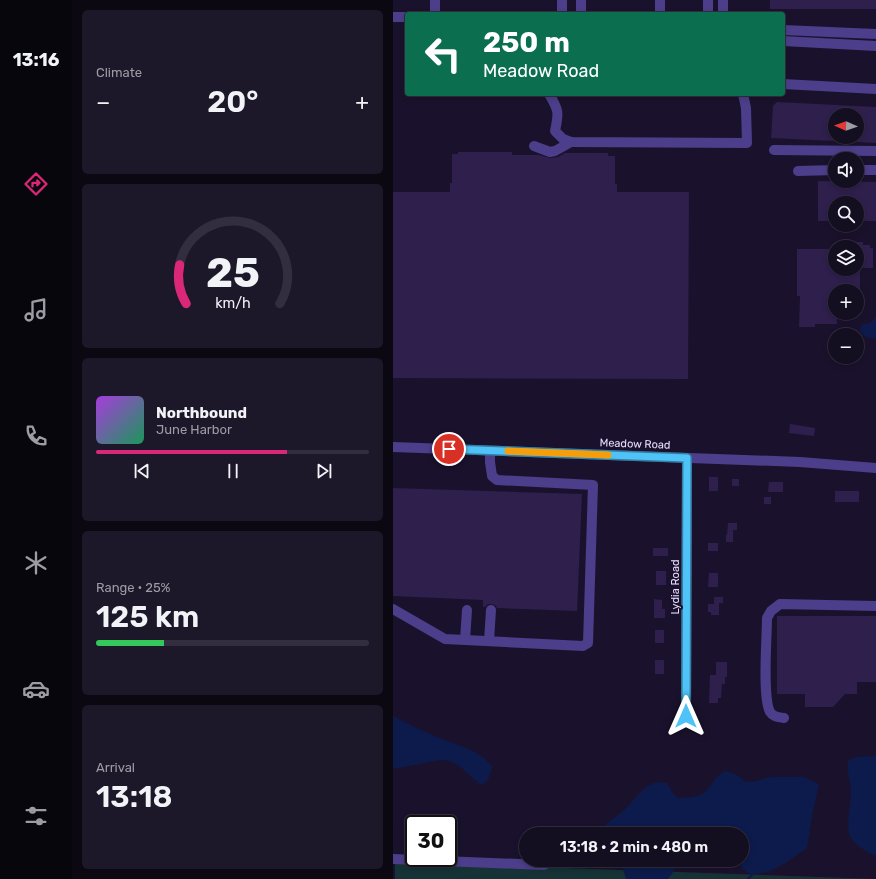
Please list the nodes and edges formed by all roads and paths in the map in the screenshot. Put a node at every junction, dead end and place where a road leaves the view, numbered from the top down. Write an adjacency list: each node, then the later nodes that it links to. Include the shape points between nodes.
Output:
1 (435, 0): 7 (street)
2 (563, 0): 8 (street)
3 (581, 0): 9 (street)
4 (660, 0): 10 (street)
5 (708, 0): 11 (street)
6 (723, 0): 12 (street)
7 (435, 12)
8 (562, 12)
9 (581, 12)
10 (660, 12)
11 (708, 12)
12 (723, 12)
13 (393, 17): 14 (street)
14 (405, 17)
15 (785, 30): 16 (street)
16 (876, 34)
17 (785, 41): 18 (street)
18 (876, 46)
19 (785, 84): 20 (street)
20 (876, 89)
21 (550, 96): 23 (street, via 559,115 555,131 563,139)
22 (743, 96): 23 (street, via 747,143)
23 (571, 142): 24 (street, via 555,152)
24 (534, 146)
25 (774, 150): 26 (street)
26 (876, 151)
27 (828, 170): 30 (street)
28 (864, 170): 29 (street)
29 (876, 170)
30 (798, 171)
31 (393, 447): 32 (street, Meadow Road)
32 (490, 451): 33 (street, Meadow Road); 40 (street, via 492,476 497,480 593,485 588,643 583,646)
33 (687, 458): 34 (street, Meadow Road); 41 (street, Lydia Road)
34 (876, 468)
35 (876, 606): 42 (street, via 780,604 771,611 767,618 766,696 771,713)
36 (393, 609): 39 (street, via 445,639)
37 (467, 610): 39 (street)
38 (491, 610): 40 (street)
39 (465, 640): 40 (street)
40 (489, 641)
41 (686, 716)
42 (784, 718)
43 (393, 859): 44 (street)
44 (519, 864)

